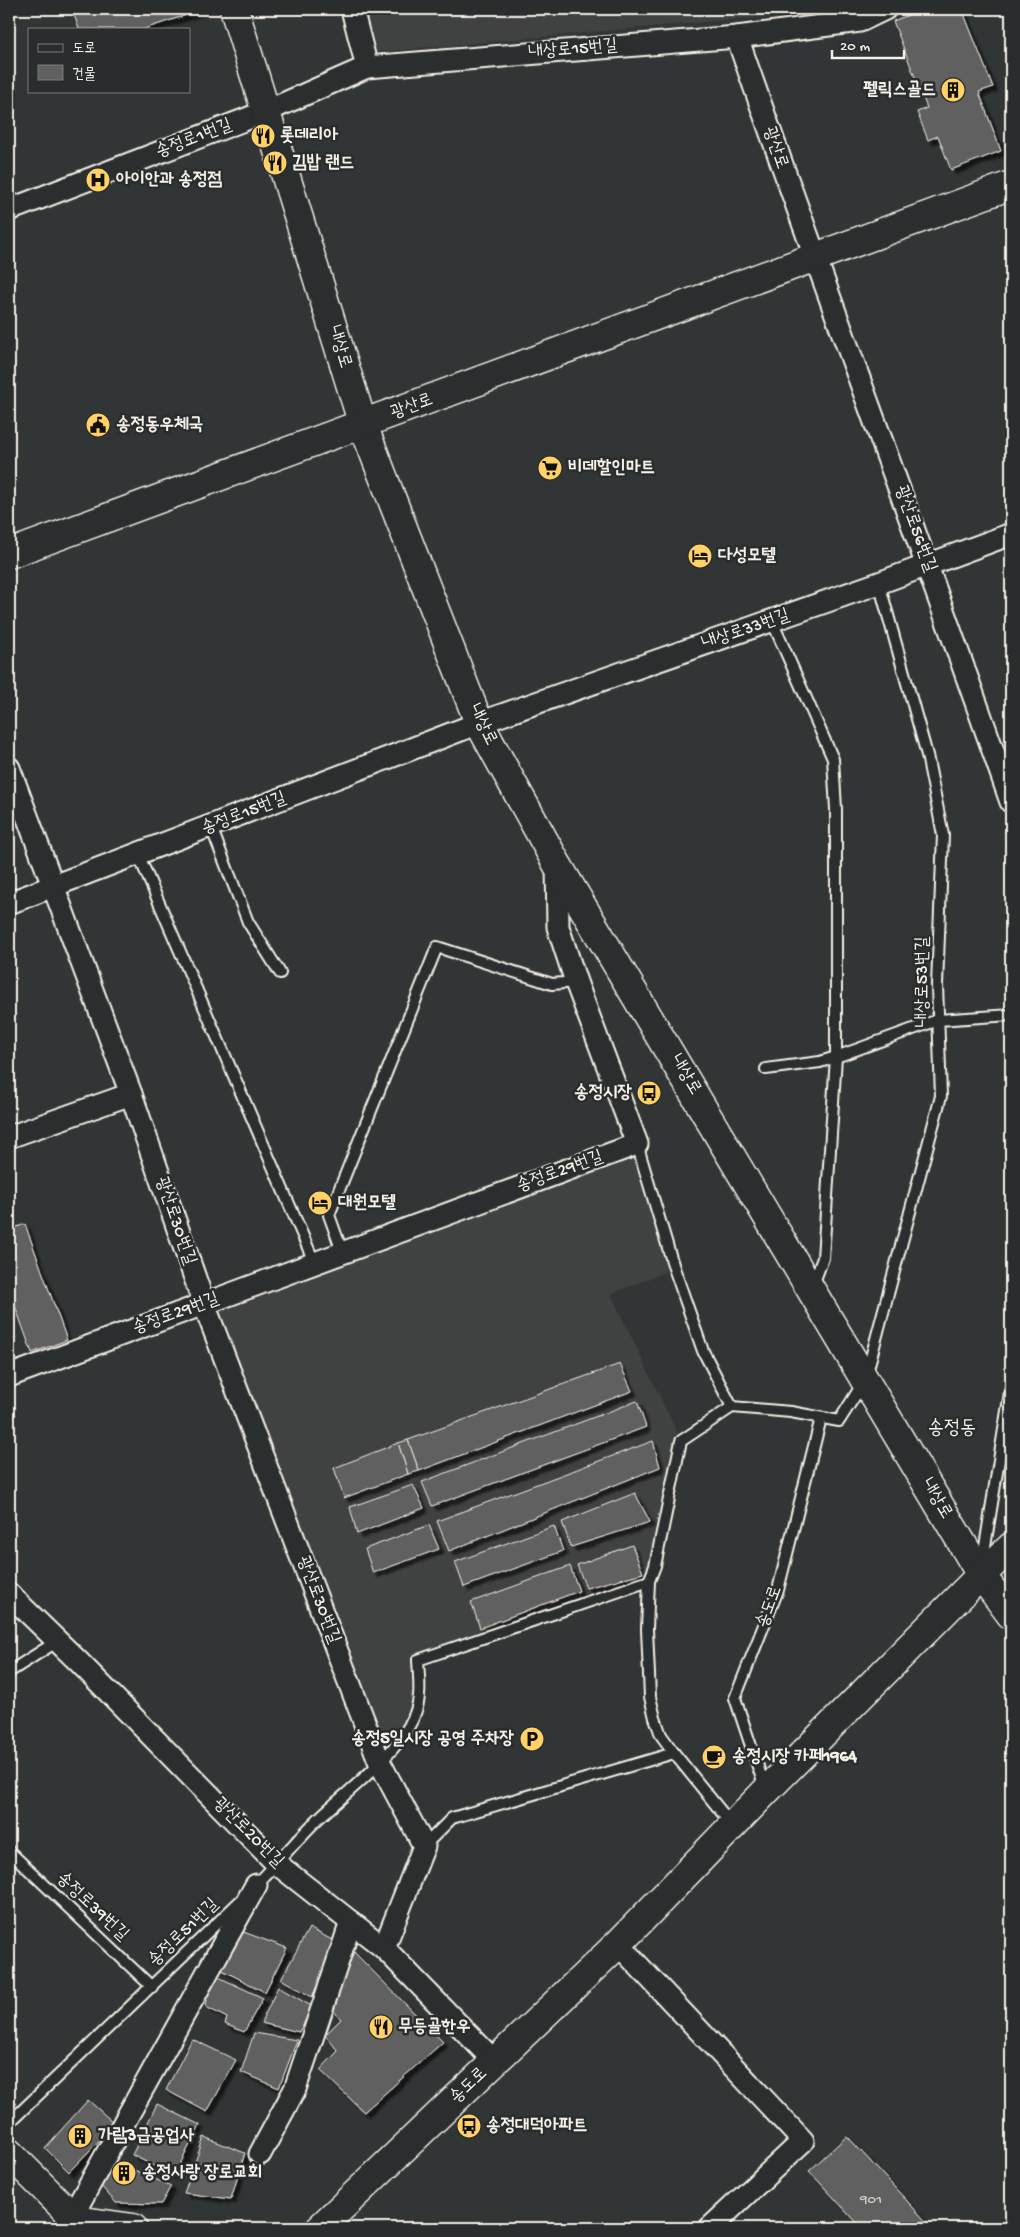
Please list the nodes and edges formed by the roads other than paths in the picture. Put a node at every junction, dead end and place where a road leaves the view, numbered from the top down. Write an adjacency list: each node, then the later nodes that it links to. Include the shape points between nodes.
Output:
1 (234, 9): 6 (main road, 내상로)
2 (352, 9): 5 (street)
3 (886, 9): 4 (street, 내상로15번길, via 860,21)
4 (737, 37): 5 (street, 내상로15번길); 9 (street, 광산로)
5 (366, 67): 6 (street, 내상로15번길)
6 (266, 111): 8 (street, 송정로1번길); 10 (main road, 내상로)
7 (1011, 185): 9 (main road, 광산로)
8 (9, 210)
9 (814, 258): 10 (main road, 광산로); 13 (street, 광산로56번길)
10 (363, 425): 12 (main road, 광산로); 16 (main road, 내상로)
11 (1011, 534): 13 (street, 내상로33번길)
12 (9, 554)
13 (928, 565): 14 (street, 내상로33번길); 18 (street, 광산로56번길)
14 (879, 584): 15 (street, 내상로33번길); 27 (lane, 내상로53번길, via 927,755 943,835)
15 (772, 621): 16 (street, 내상로33번길); 28 (lane, via 833,759)
16 (479, 723): 19 (street, 송정로15번길); 21 (main road, 내상로)
17 (9, 768): 22 (street, 광산로30번길)
18 (1011, 802)
19 (210, 827): 20 (street, 송정로15번길); 24 (lane, via 248,922)
20 (138, 854): 22 (street, 송정로15번길); 34 (lane)
21 (558, 864): 25 (street, via 558,927); 35 (main road, 내상로)
22 (54, 887): 23 (street, 송정로15번길); 30 (street, 광산로30번길)
23 (9, 903)
24 (280, 973)
25 (576, 982): 32 (street); 33 (lane, via 552,984 437,947 329,1215)
26 (1011, 1015): 27 (lane)
27 (938, 1020): 28 (lane); 38 (lane, 내상로53번길, via 941,1096)
28 (836, 1057): 29 (lane); 35 (lane, via 823,1258)
29 (766, 1069)
30 (131, 1094): 31 (street); 36 (street, 광산로30번길)
31 (9, 1137)
32 (637, 1144): 33 (street, 송정로29번길); 40 (lane, via 674,1268 703,1350)
33 (343, 1254): 34 (street, 송정로29번길)
34 (315, 1264): 36 (street, 송정로29번길)
35 (812, 1290): 38 (main road, 내상로)
36 (204, 1304): 37 (street, 송정로29번길); 50 (street, 광산로30번길)
37 (9, 1376)
38 (865, 1380): 41 (lane, via 839,1421); 43 (main road, 내상로)
39 (1011, 1386): 43 (lane)
40 (732, 1406): 41 (lane); 44 (lane, via 681,1440 655,1566)
41 (821, 1418): 51 (lane, 송도로, via 778,1590 735,1698)
42 (1011, 1547): 43 (main road, 송도로)
43 (981, 1575): 46 (main road, 내상로); 51 (main road, 송도로)
44 (649, 1581): 49 (lane, via 650,1697 661,1735); 50 (lane, 송정로51번길, via 418,1660 420,1691 414,1716)
45 (9, 1594): 47 (street, 광산로20번길)
46 (1011, 1615)
47 (56, 1642): 48 (lane); 55 (street, 광산로20번길)
48 (9, 1672)
49 (674, 1753): 52 (lane); 53 (lane, via 452,1818)
50 (380, 1763): 53 (street, 광산로30번길); 55 (lane, 송정로51번길, via 319,1818)
51 (766, 1791): 52 (main road, 송도로)
52 (733, 1825): 58 (main road, 송도로)
53 (424, 1846): 59 (street)
54 (9, 1851): 60 (lane, 송정로39번길)
55 (277, 1864): 56 (lane, 송정로51번길); 57 (street, 광산로20번길)
56 (256, 1885): 60 (lane, 송정로51번길); 65 (street)
57 (351, 1922): 59 (street, 광산로20번길); 64 (street, via 295,2089)
58 (618, 1944): 61 (main road, 송도로); 68 (street, via 803,2141)
59 (384, 1948): 61 (street, 광산로20번길)
60 (152, 1987): 62 (lane, 송정로51번길)
61 (495, 2062): 67 (main road, 송도로)
62 (9, 2123)
63 (9, 2153): 65 (main road)
64 (260, 2154)
65 (77, 2223): 66 (main road)
66 (133, 2228)
67 (320, 2228)
68 (710, 2228)

